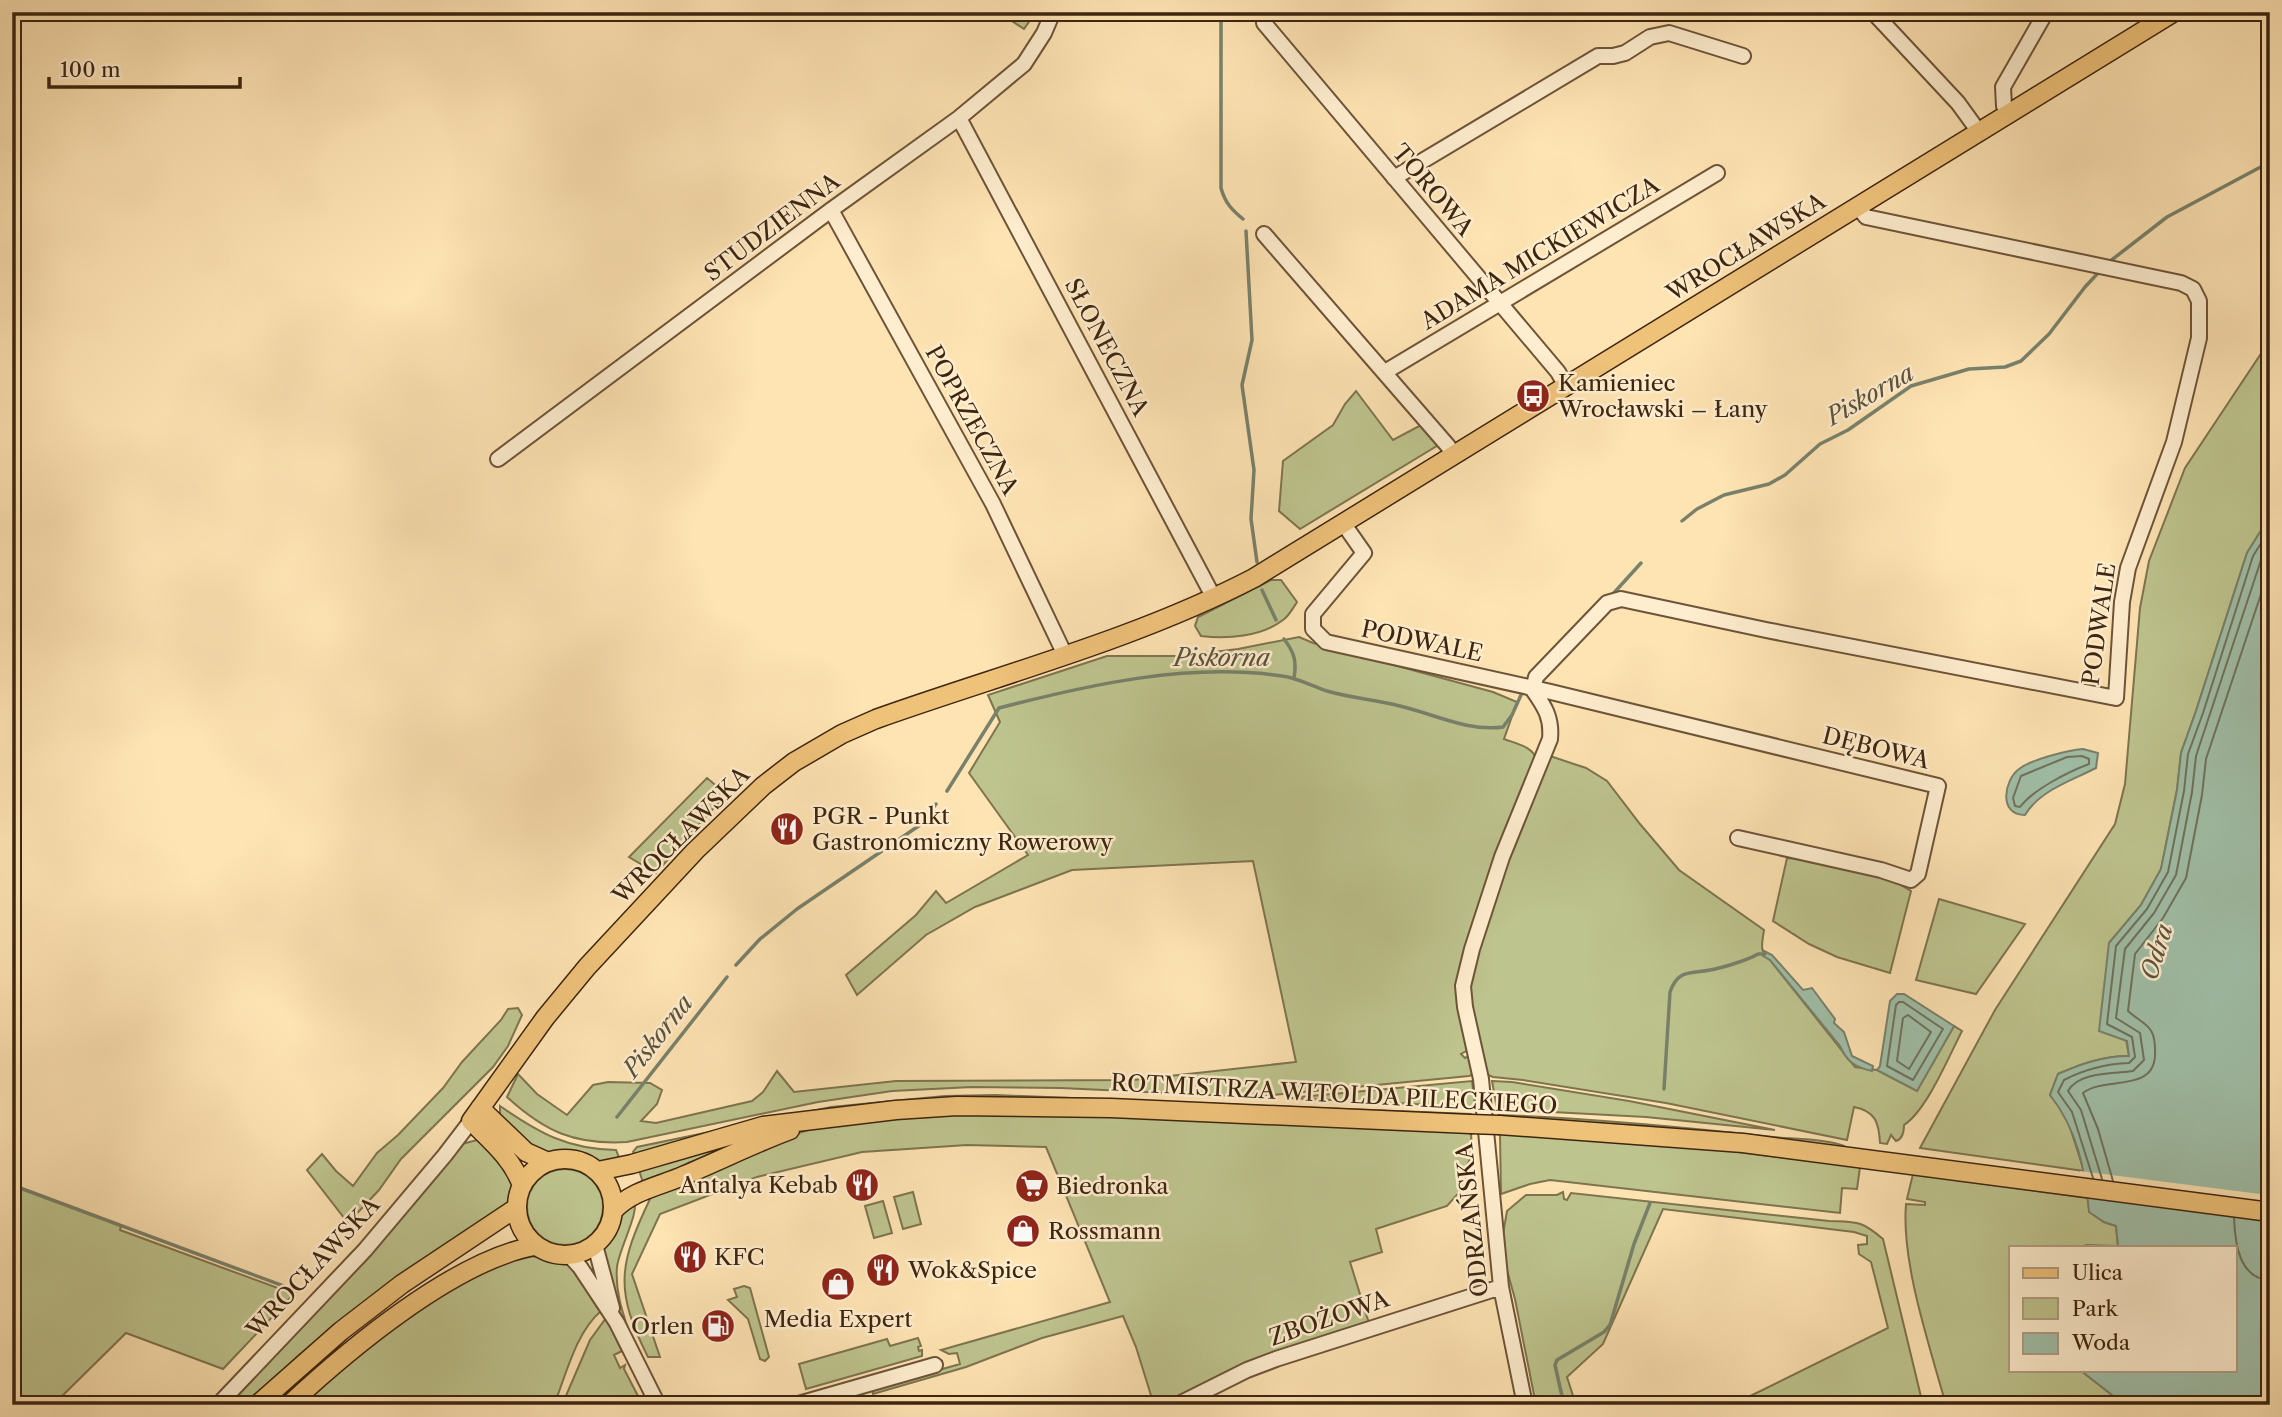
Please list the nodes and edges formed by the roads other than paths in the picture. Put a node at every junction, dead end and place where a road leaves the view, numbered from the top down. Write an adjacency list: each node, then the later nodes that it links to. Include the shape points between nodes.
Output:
1 (1053, 12): 8 (street, STUDZIENNA, via 1024,64)
2 (1873, 12): 9 (street)
3 (2046, 12): 7 (street, via 2003,87 2004,106)
4 (2174, 12): 7 (main road, WROCŁAWSKA)
5 (1264, 23): 11 (street, TOROWA)
6 (1743, 56): 11 (street, via 1669,33 1650,37 1625,53 1598,56)
7 (2010, 114): 9 (main road, WROCŁAWSKA)
8 (959, 118): 13 (street, STUDZIENNA); 21 (street, SŁONECZNA)
9 (1979, 132): 12 (main road, WROCŁAWSKA)
10 (1717, 173): 15 (street, ADAMA MICKIEWICZA)
11 (1394, 178): 15 (street, TOROWA)
12 (1857, 207): 17 (main road, WROCŁAWSKA); 23 (street, PODWALE, via 1866,217 2193,289 2199,301 2199,338 2174,442 2127,568 2116,698 1621,600 1613,600 1599,611 1536,677)
13 (831, 210): 19 (street, STUDZIENNA); 22 (street, POPRZECZNA, via 993,503)
14 (1265, 234): 16 (street)
15 (1500, 304): 16 (street, ADAMA MICKIEWICZA); 17 (street, TOROWA)
16 (1385, 372): 18 (street)
17 (1566, 386): 18 (main road, WROCŁAWSKA)
18 (1453, 455): 20 (main road, WROCŁAWSKA)
19 (498, 459)
20 (1343, 523): 21 (main road, WROCŁAWSKA); 23 (street, PODWALE, via 1364,553 1313,614 1312,629 1326,642)
21 (1214, 598): 22 (main road, WROCŁAWSKA)
22 (1065, 655): 25 (main road, WROCŁAWSKA, via 876,719 794,762 732,815 614,937 545,1018)
23 (1533, 690): 24 (street, DĘBOWA, via 1938,786 1918,874 1910,880); 36 (street, ODRZAŃSKA, via 1549,716 1547,750 1502,857 1463,986 1481,1079)
24 (1738, 838)
25 (475, 1115): 27 (main road, via 526,1153); 29 (main road); 39 (street, WROCŁAWSKA, via 365,1250)
26 (820, 1119): 28 (main road, ROTMISTRZA WITOLDA PILECKIEGO, via 763,1126); 31 (main road, ROTMISTRZA WITOLDA PILECKIEGO, via 641,1191); 32 (main road, ROTMISTRZA WITOLDA PILECKIEGO, bridge, via 995,1105 1499,1125 1845,1156)
27 (548, 1162): 28 (main road, via 574,1160); 29 (main road, via 533,1171)
28 (598, 1171): 31 (main road, via 610,1190)
29 (522, 1186): 30 (main road)
30 (516, 1208): 34 (main road, via 522,1230); 40 (main road, via 392,1292)
31 (613, 1211): 33 (main road, via 607,1231)
32 (2270, 1212)
33 (595, 1245): 35 (main road); 37 (street)
34 (535, 1246): 35 (main road, via 550,1254); 41 (main road, via 491,1261 438,1288 322,1374)
35 (569, 1255): 37 (street)
36 (1501, 1287): 44 (street, ZBOŻOWA, via 1276,1359); 45 (street, ODRZAŃSKA)
37 (617, 1323): 42 (street)
38 (935, 1365): 43 (street)
39 (218, 1405)
40 (257, 1405)
41 (289, 1405)
42 (658, 1405)
43 (795, 1405)
44 (1177, 1405)
45 (1525, 1405)

